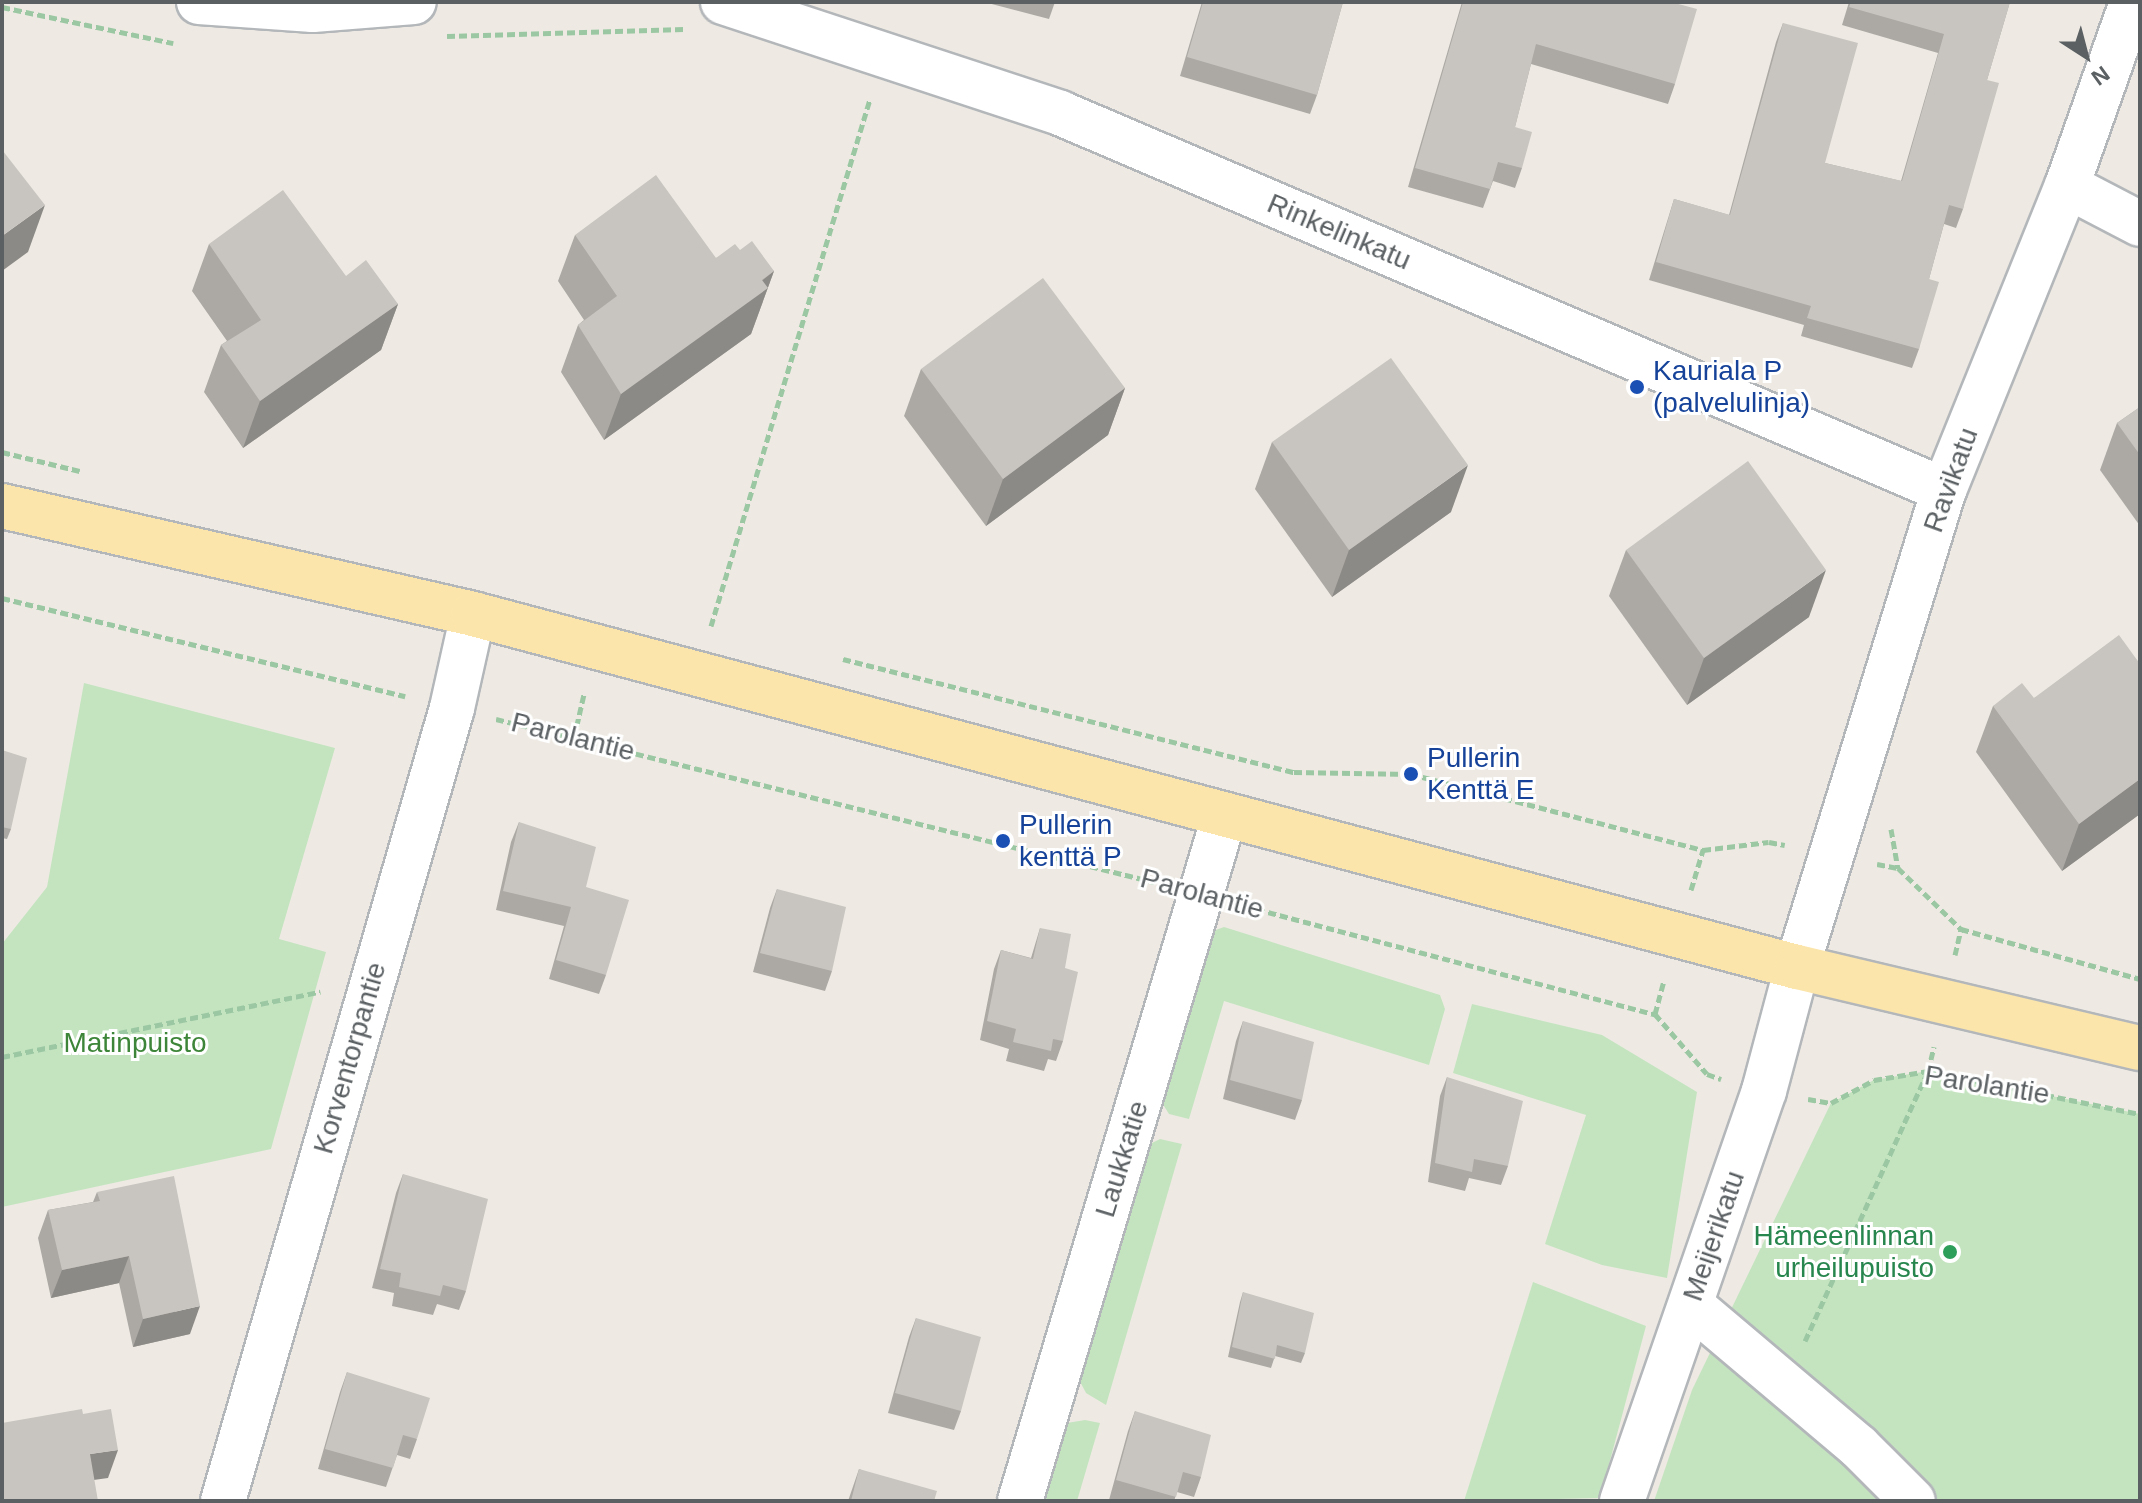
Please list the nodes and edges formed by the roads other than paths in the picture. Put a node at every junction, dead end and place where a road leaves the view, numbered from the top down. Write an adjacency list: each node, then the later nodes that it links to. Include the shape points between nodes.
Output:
1 (199, 2): 2 (street, via 313,10)
2 (414, 2)
3 (2132, 2): 5 (street, Ravikatu)
4 (710, 15): 7 (street, Rinkelinkatu, via 1060,113)
5 (2067, 186): 6 (street); 7 (street, Ravikatu)
6 (2140, 224)
7 (1944, 490): 11 (street, Ravikatu)
8 (2, 506): 9 (main road)
9 (473, 614): 10 (main road); 14 (street, Korventorpantie, via 452,708)
10 (1224, 817): 11 (main road); 15 (street, Laukkatie)
11 (1797, 967): 12 (main road); 13 (street, Meijerikatu, via 1764,1091)
12 (2140, 1048)
13 (1691, 1305): 16 (street, Meijerikatu); 17 (street)
14 (223, 1501)
15 (1020, 1501)
16 (1622, 1501)
17 (1913, 1501)

